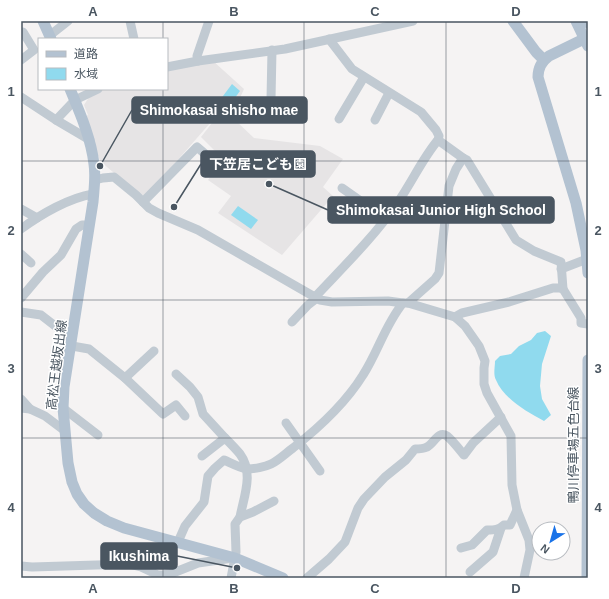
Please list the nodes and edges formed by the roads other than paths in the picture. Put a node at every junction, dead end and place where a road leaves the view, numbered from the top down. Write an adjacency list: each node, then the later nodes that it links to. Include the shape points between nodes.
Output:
1 (43, 21): 9 (main road)
2 (68, 21): 9 (street)
3 (130, 21): 10 (street)
4 (208, 21): 16 (street, via 197,56)
5 (413, 21): 11 (street)
6 (513, 21): 15 (main road)
7 (576, 21): 12 (main road)
8 (23, 32): 14 (street, via 34,50)
9 (50, 37)
10 (134, 38)
11 (329, 39): 13 (street); 18 (street, via 352,69)
12 (587, 40): 15 (main road)
13 (272, 50): 16 (street); 23 (street)
14 (21, 60)
15 (544, 60): 42 (main road, via 538,71 539,80 576,203)
16 (198, 61): 17 (street)
17 (168, 67)
18 (364, 77): 21 (street); 25 (street)
19 (70, 90): 24 (main road, 高松王越坂出線)
20 (96, 90): 24 (street)
21 (389, 93): 27 (street); 29 (street, via 421,112 436,130)
22 (21, 97): 26 (street)
23 (271, 98)
24 (75, 100): 26 (street); 28 (main road, 高松王越坂出線)
25 (339, 119)
26 (56, 120): 28 (street)
27 (375, 120)
28 (90, 140): 32 (main road, 高松王越坂出線)
29 (438, 140): 30 (street); 38 (street)
30 (463, 158): 44 (street, via 467,160 516,240 561,262); 49 (street, via 449,186 439,273)
31 (219, 172): 35 (street, via 197,146)
32 (95, 180): 34 (main road, 高松王越坂出線); 35 (street, via 114,177)
33 (342, 188): 38 (street)
34 (93, 194): 37 (street, via 80,196); 39 (main road, 高松王越坂出線)
35 (143, 202): 47 (street, via 158,213 210,236)
36 (21, 209): 37 (street)
37 (37, 218): 40 (street)
38 (386, 219): 47 (street)
39 (89, 225): 48 (street, via 82,225 76,229 61,254); 54 (main road, 高松王越坂出線)
40 (21, 229)
41 (21, 254): 43 (street)
42 (587, 259): 44 (street); 45 (main road)
43 (31, 263)
44 (561, 269): 46 (street)
45 (588, 273)
46 (563, 289): 51 (street, via 553,288); 53 (street, via 581,318 581,324)
47 (316, 297): 49 (street, via 332,302); 52 (street)
48 (21, 298)
49 (405, 303): 51 (street); 68 (street, via 395,312 363,376 331,415)
50 (21, 312): 54 (street, via 42,315)
51 (455, 317): 63 (street, via 479,346 485,361 485,388)
52 (292, 322)
53 (588, 324)
54 (72, 342): 58 (street, via 89,349); 60 (main road, 高松王越坂出線)
55 (154, 351): 58 (street)
56 (588, 360): 85 (main road, 鴨川停車場五色台線)
57 (176, 374): 67 (street, via 198,397 203,414)
58 (125, 378): 62 (street, via 163,414 176,405)
59 (21, 399): 61 (street)
60 (63, 408): 65 (main road, 高松王越坂出線); 66 (street)
61 (25, 409): 65 (street, via 45,416)
62 (185, 416)
63 (501, 417): 73 (street, via 511,436 512,485); 83 (street, via 464,455 446,435 436,437 427,447 414,449 406,460 364,499 345,542)
64 (286, 423): 68 (street)
65 (65, 431): 76 (main road, 高松王越坂出線, via 72,482 76,494 84,504 100,517 124,528)
66 (98, 435)
67 (225, 438): 69 (street); 70 (street, via 240,455)
68 (299, 443): 70 (street, via 271,464); 71 (street)
69 (202, 456)
70 (247, 469): 74 (street, via 247,488); 76 (street, via 224,460 211,471 204,502 186,526)
71 (320, 471)
72 (274, 500): 74 (street)
73 (517, 510): 75 (street, via 510,525); 84 (street, via 529,540 530,550)
74 (240, 517): 78 (street, via 235,524)
75 (501, 528): 77 (street, via 488,530 472,545); 80 (street, via 493,552)
76 (178, 542): 78 (main road, 高松王越坂出線)
77 (461, 548)
78 (235, 558): 79 (street, via 198,563 162,575 129,564); 81 (street); 82 (main road, 高松王越坂出線)
79 (21, 566)
80 (470, 572)
81 (231, 578)
82 (283, 578)
83 (307, 578)
84 (524, 578)
85 (587, 578)

